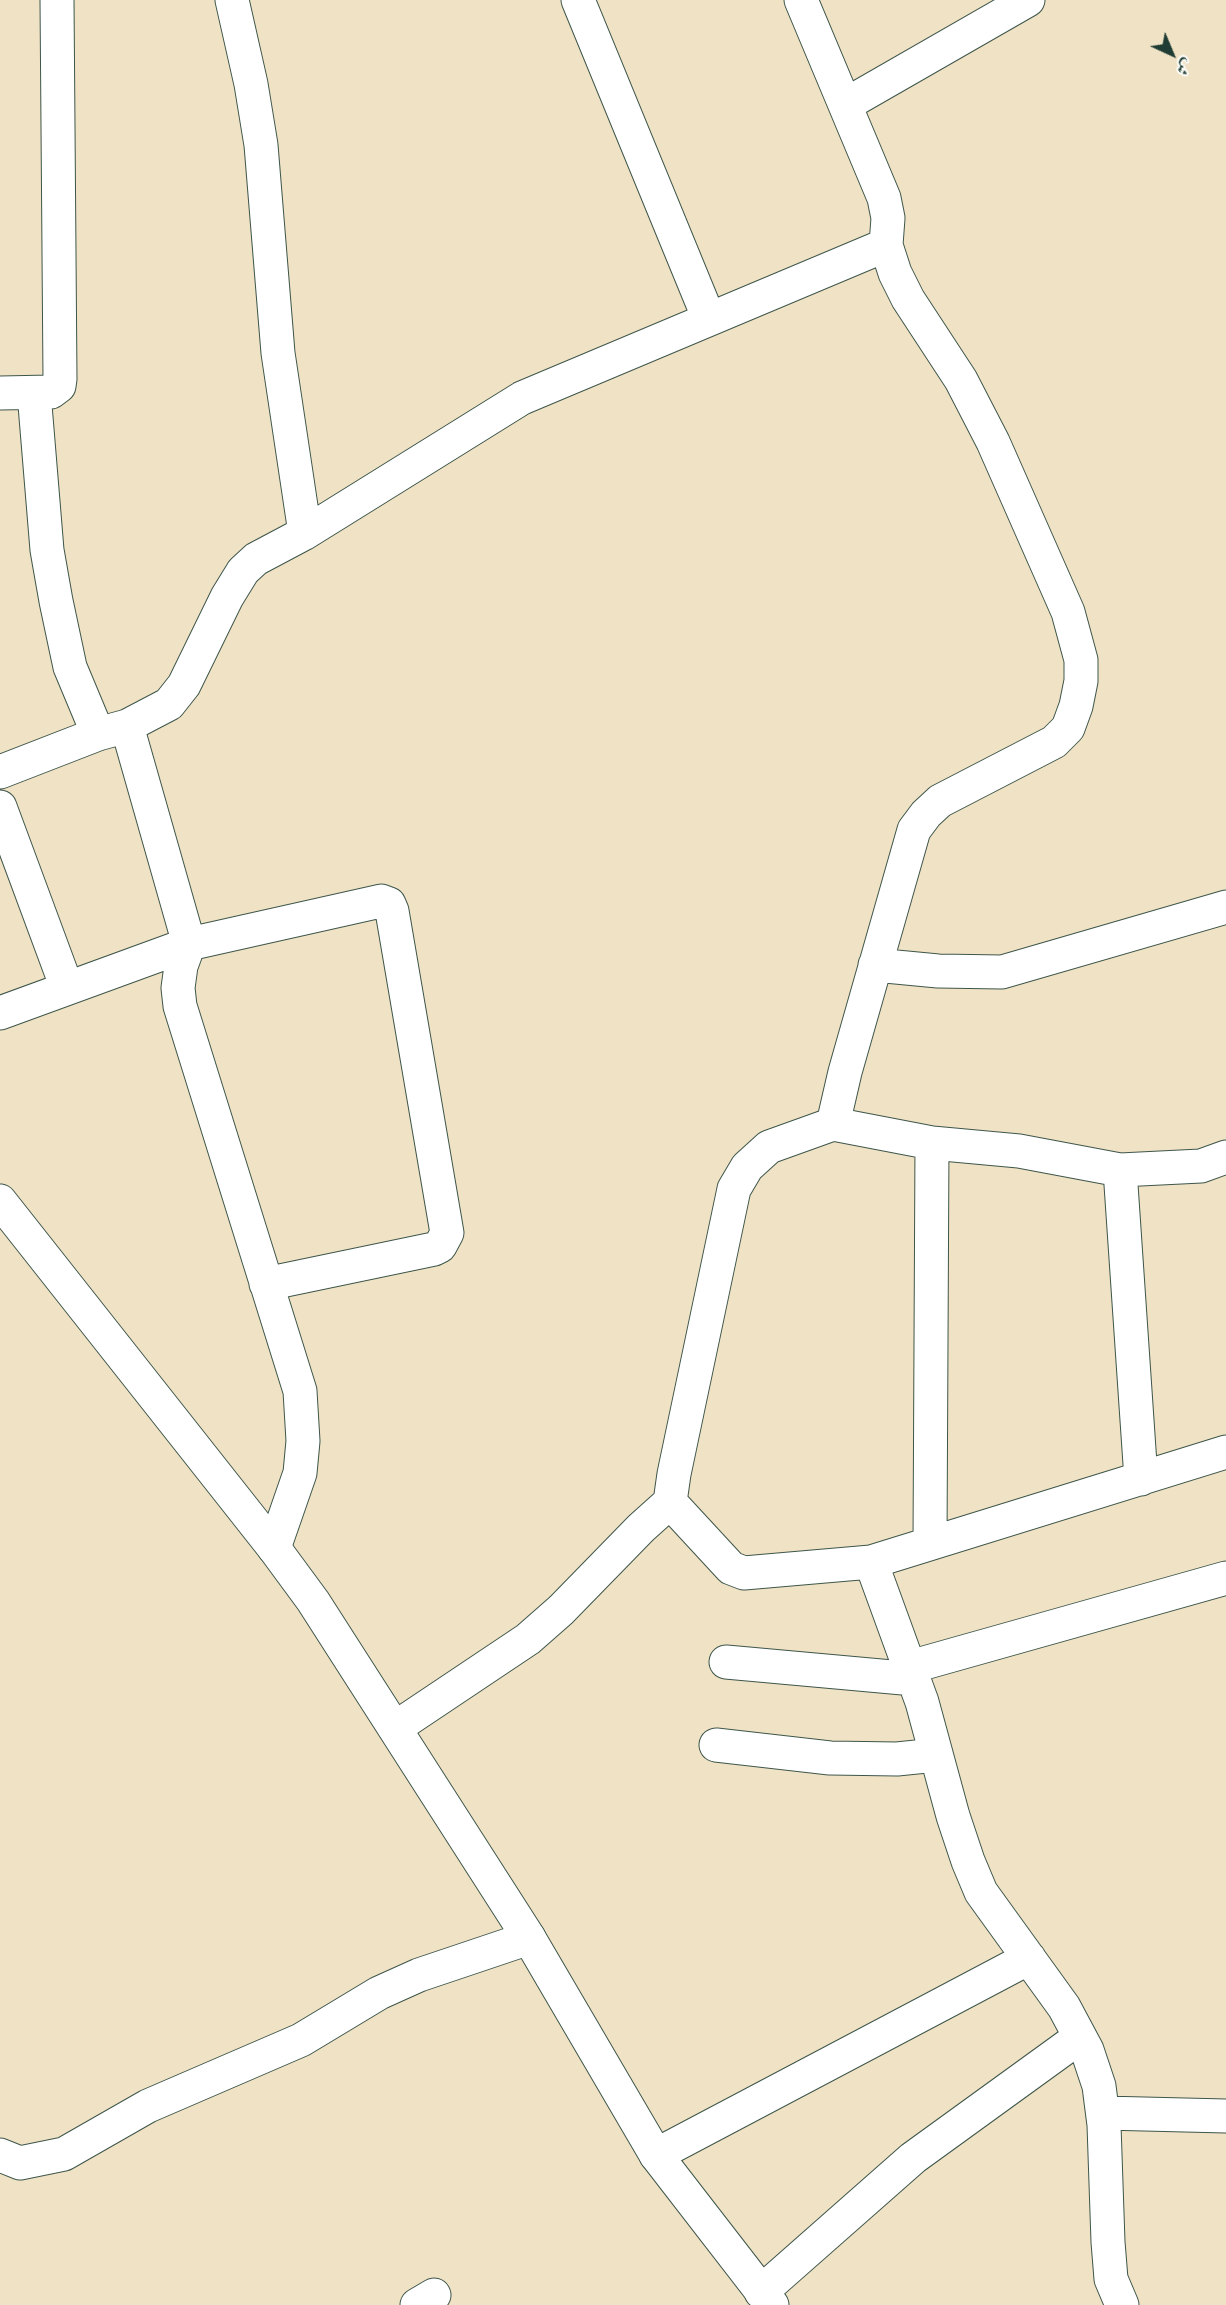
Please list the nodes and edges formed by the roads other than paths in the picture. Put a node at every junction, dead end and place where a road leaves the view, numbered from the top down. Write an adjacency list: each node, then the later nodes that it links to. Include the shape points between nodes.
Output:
1 (57, 0): 10 (street, via 60,379 59,386 51,392)
2 (232, 0): 11 (street, via 261,145 278,353)
3 (578, 0): 8 (street)
4 (801, 0): 6 (street)
5 (1028, 0): 6 (street)
6 (845, 105): 7 (street, via 884,198 888,218)
7 (886, 245): 8 (street); 17 (street, via 908,298 961,380 998,453 1068,612 1081,660 1081,681 1068,728 1054,741 940,801 914,830)
8 (709, 319): 11 (street, via 522,398)
9 (0, 393): 10 (street)
10 (34, 393): 12 (street, via 47,550 70,667)
11 (304, 533): 12 (street, via 256,559 243,571 184,685 169,704)
12 (112, 730): 13 (street); 16 (street)
13 (0, 772)
14 (0, 807): 18 (street)
15 (1226, 907): 17 (street, via 1002,972)
16 (189, 944): 18 (street); 25 (street, via 181,966 180,1006); 25 (street, via 381,901 393,911 447,1233 434,1249)
17 (875, 965): 20 (street)
18 (67, 988): 19 (street)
19 (0, 1013)
20 (833, 1124): 21 (street); 28 (street, via 769,1147 747,1167 734,1189)
21 (932, 1143): 23 (street, via 1019,1151); 29 (street)
22 (1226, 1157): 23 (street, via 1201,1166)
23 (1120, 1170): 27 (street)
24 (0, 1201): 30 (street)
25 (266, 1284): 30 (street, via 300,1391 303,1414 300,1473)
26 (1226, 1452): 27 (street)
27 (1141, 1479): 29 (street)
28 (670, 1502): 31 (street, via 731,1568 744,1573); 35 (street, via 528,1639)
29 (930, 1543): 31 (street)
30 (274, 1548): 35 (street, via 314,1601)
31 (872, 1562): 34 (street)
32 (1226, 1578): 34 (street)
33 (726, 1662): 34 (street)
34 (912, 1673): 37 (street)
35 (395, 1728): 38 (street)
36 (716, 1745): 37 (street, via 830,1758 897,1760)
37 (936, 1755): 39 (street, via 981,1892)
38 (530, 1938): 43 (street, via 419,1975 379,1993 301,2040 148,2106 64,2154 20,2163); 44 (street)
39 (1029, 1958): 40 (street); 44 (street)
40 (1080, 2037): 41 (street, via 1099,2086); 45 (street, via 913,2157)
41 (1102, 2113): 42 (street); 46 (street, via 1111,2279)
42 (1226, 2116)
43 (0, 2155)
44 (657, 2155): 45 (street)
45 (767, 2298)
46 (1122, 2305)

